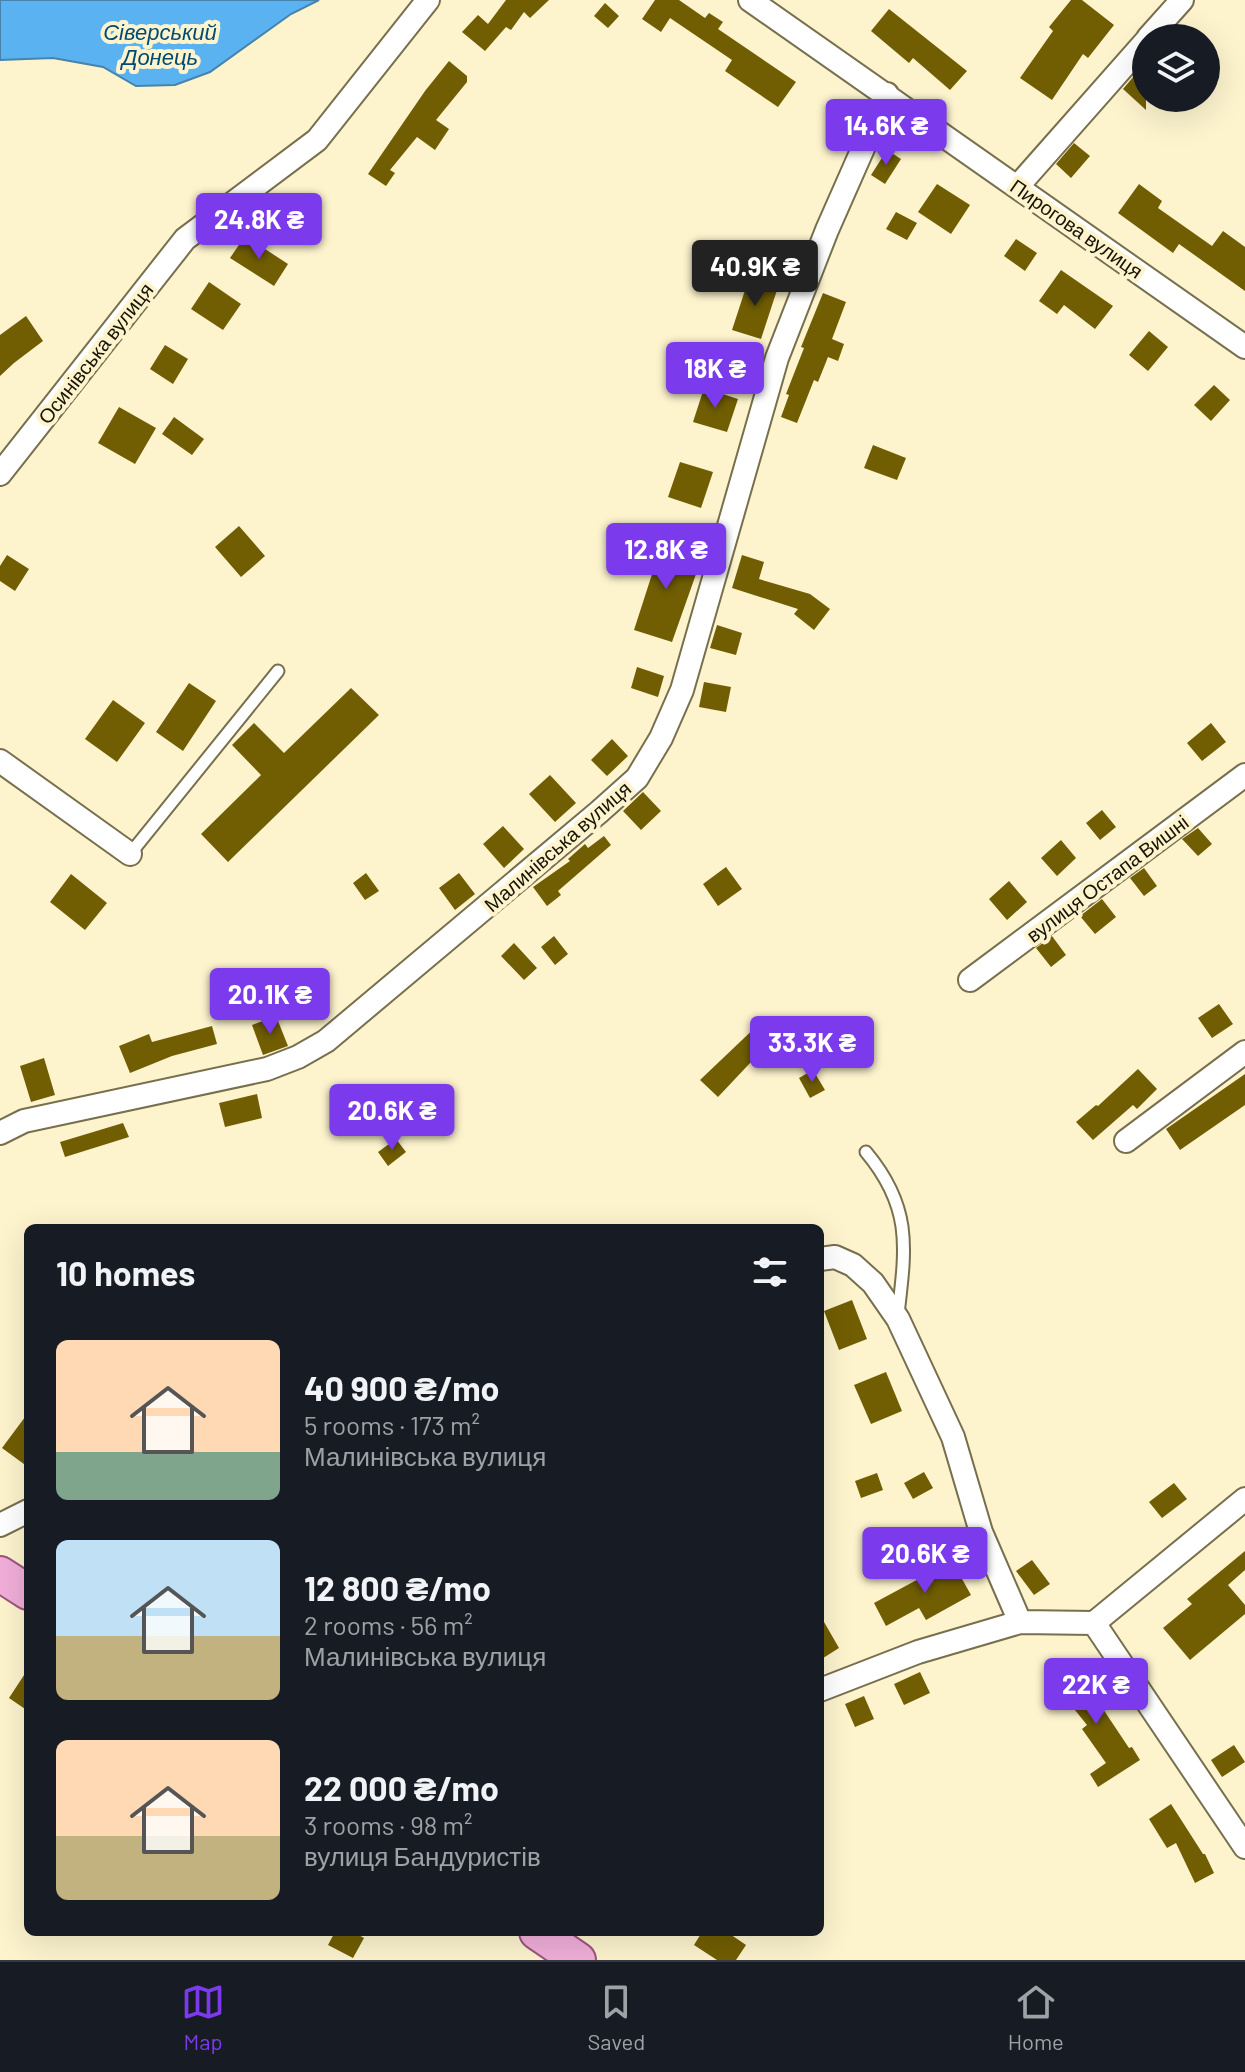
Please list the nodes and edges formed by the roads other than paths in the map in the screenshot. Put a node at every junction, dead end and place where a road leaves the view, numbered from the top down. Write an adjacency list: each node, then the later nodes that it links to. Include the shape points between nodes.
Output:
1 (428, 0): 9 (street, Осинівська вулиця, via 317,140 185,239)
2 (750, 0): 6 (street, Пирогова вулиця)
3 (1182, 0): 4 (street)
4 (1160, 24)
5 (1132, 56): 7 (street)
6 (887, 94): 7 (street, Пирогова вулиця); 16 (street, Малинівська вулиця, via 777,358 682,690 637,778 326,1041 298,1057 267,1069 24,1121)
7 (1018, 186): 8 (street, Пирогова вулиця)
8 (1245, 347)
9 (0, 474)
10 (278, 671): 13 (lane)
11 (0, 761): 13 (street)
12 (1245, 775): 14 (street, вулиця Остапа Вишні)
13 (130, 854)
14 (970, 980)
15 (1245, 1052): 17 (street)
16 (0, 1133)
17 (1126, 1141)
18 (866, 1152): 20 (lane, via 898,1203 906,1252)
19 (824, 1258): 20 (street, via 853,1265)
20 (898, 1319): 26 (street, via 953,1437 981,1532)
21 (1245, 1499): 27 (street)
22 (24, 1513): 23 (street)
23 (0, 1525)
24 (0, 1574): 25 (main road)
25 (24, 1589)
26 (1020, 1622): 27 (street); 28 (street, via 918,1652)
27 (1094, 1623): 29 (street)
28 (824, 1688)
29 (1245, 1847)
30 (543, 1936): 31 (main road)
31 (578, 1960)

